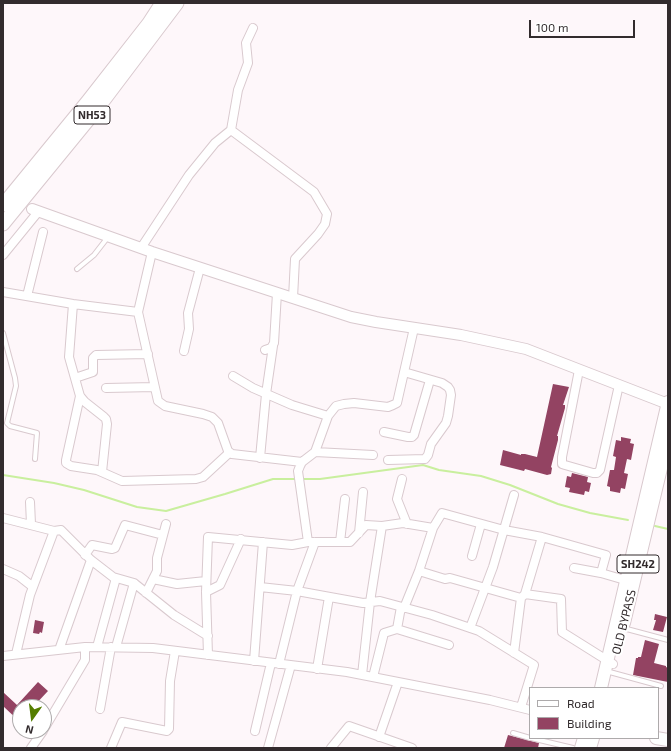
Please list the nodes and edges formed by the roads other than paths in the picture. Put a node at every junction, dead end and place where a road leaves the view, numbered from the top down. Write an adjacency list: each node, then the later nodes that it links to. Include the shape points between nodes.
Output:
1 (162, 3): 5 (highway, NH53, via 88,101)
2 (177, 3): 7 (highway, NH53, via 97,109)
3 (253, 28): 4 (street, via 246,43 248,62 238,90)
4 (231, 130): 10 (street, via 215,143 189,175); 18 (street, via 314,192 326,214 318,234 295,259)
5 (3, 205)
6 (35, 211): 9 (street); 12 (street)
7 (3, 224)
8 (44, 232): 17 (street)
9 (109, 236): 10 (street); 14 (lane, via 94,255)
10 (140, 248): 11 (street)
11 (152, 252): 13 (street); 20 (street)
12 (3, 255)
13 (200, 268): 16 (street); 25 (street, via 188,313 189,329)
14 (77, 269)
15 (3, 292): 17 (street)
16 (277, 293): 18 (street); 23 (street)
17 (27, 296): 19 (street)
18 (293, 298): 21 (street, via 351,317)
19 (73, 304): 20 (street); 30 (street, via 68,352)
20 (138, 312): 26 (street)
21 (414, 328): 27 (street, via 526,349); 28 (street)
22 (3, 333): 45 (lane, via 16,386 7,422 10,426 36,433)
23 (273, 346): 24 (street); 35 (street)
24 (265, 350)
25 (184, 351)
26 (148, 354): 30 (street, via 96,355 93,358 92,372); 33 (street)
27 (579, 370): 32 (street); 32 (street, via 562,464 593,473 600,470)
28 (404, 372): 31 (street); 38 (street, via 397,403 388,407 344,404 336,406)
29 (233, 376): 35 (street)
30 (74, 378): 36 (street)
31 (430, 380): 39 (street, via 414,436); 46 (street, via 446,384 450,390 446,424 431,444 425,458)
32 (619, 385): 37 (street)
33 (154, 387): 34 (street); 42 (street, via 158,401 165,406 203,414 215,420)
34 (106, 388)
35 (266, 394): 38 (street); 44 (street)
36 (80, 396): 48 (street, via 106,420); 48 (street, via 66,463)
37 (668, 403): 78 (main road)
38 (328, 416): 41 (street)
39 (384, 432)
40 (668, 439): 92 (main road, OLD BYPASS / SH242)
41 (316, 452): 43 (street); 47 (street)
42 (229, 453): 44 (street); 48 (street, via 196,479 126,481)
43 (373, 455)
44 (260, 458): 47 (street)
45 (35, 459)
46 (388, 460)
47 (302, 462): 68 (street, via 298,471)
48 (102, 472)
49 (402, 479): 57 (street, via 397,499)
50 (363, 492): 63 (street)
51 (514, 495): 61 (street)
52 (345, 499): 69 (street)
53 (30, 502): 55 (street)
54 (3, 518): 55 (street)
55 (31, 524): 62 (street)
56 (166, 524): 64 (street)
57 (407, 524): 59 (street); 60 (street)
58 (481, 524): 60 (street, via 442,513); 61 (street); 70 (street)
59 (382, 526): 63 (street, via 366,525); 89 (street)
60 (433, 528): 74 (street)
61 (504, 530): 65 (street); 83 (street)
62 (54, 531): 71 (street, via 61,530); 81 (street)
63 (359, 532): 69 (street, via 350,542)
64 (163, 534): 71 (street, via 125,525 114,548 92,545); 77 (street)
65 (542, 538): 75 (street, via 606,555); 87 (street)
66 (241, 539): 67 (street); 79 (street, via 208,537); 85 (street, via 220,586)
67 (264, 542): 68 (street, via 292,545); 82 (street)
68 (312, 542): 69 (street); 84 (street)
69 (340, 542)
70 (472, 556)
71 (88, 557): 76 (street); 100 (street)
72 (574, 568): 75 (street)
73 (3, 569): 81 (street, via 19,576)
74 (419, 571): 83 (street); 90 (street)
75 (601, 573): 78 (street)
76 (116, 578): 80 (street); 98 (street)
77 (153, 579): 79 (street, via 177,584); 86 (street)
78 (625, 580): 109 (main road)
79 (206, 581): 85 (street)
80 (134, 583): 86 (street); 99 (street)
81 (33, 587): 103 (street)
82 (260, 587): 84 (street); 106 (street)
83 (485, 589): 87 (street); 91 (street)
84 (297, 591): 88 (street); 107 (street)
85 (206, 592): 94 (street)
86 (146, 593): 94 (street, via 174,615)
87 (523, 596): 102 (street); 109 (street, via 561,599 562,632)
88 (329, 597): 89 (street); 110 (street)
89 (370, 602): 90 (street); 111 (street)
90 (403, 608): 91 (street); 93 (street)
91 (470, 628): 102 (street)
92 (622, 628): 95 (lane); 109 (main road, OLD BYPASS / SH242)
93 (397, 629): 96 (street); 112 (street, via 384,633)
94 (208, 636): 104 (street)
95 (668, 640)
96 (449, 645)
97 (85, 647): 98 (street); 100 (street); 120 (street, via 85,660)
98 (96, 647): 99 (street)
99 (114, 647): 101 (street); 118 (street)
100 (59, 650): 103 (street)
101 (176, 651): 104 (street); 128 (street, via 170,681 169,729 166,731 122,722)
102 (514, 653): 117 (street, via 534,665)
103 (16, 654): 105 (street)
104 (208, 655): 106 (street)
105 (3, 656)
106 (254, 661): 107 (street)
107 (275, 663): 108 (street); 121 (street)
108 (291, 665): 110 (street); 129 (street)
109 (609, 667): 114 (lane); 115 (main road); 116 (main road, OLD BYPASS / SH242)
110 (317, 669): 111 (street)
111 (362, 675): 112 (street)
112 (373, 678): 113 (street)
113 (398, 682): 117 (street); 123 (street)
114 (661, 686)
115 (601, 687)
116 (607, 687)
117 (521, 707): 119 (street)
118 (100, 709)
119 (529, 710)
120 (52, 716)
121 (255, 731)
122 (513, 733): 124 (lane)
123 (379, 737): 130 (street, via 349,726); 131 (street)
124 (529, 737)
125 (38, 739): 127 (street)
126 (535, 739): 132 (lane)
127 (31, 748)
128 (111, 748)
129 (268, 748)
130 (331, 748)
131 (412, 748)
132 (573, 748)

